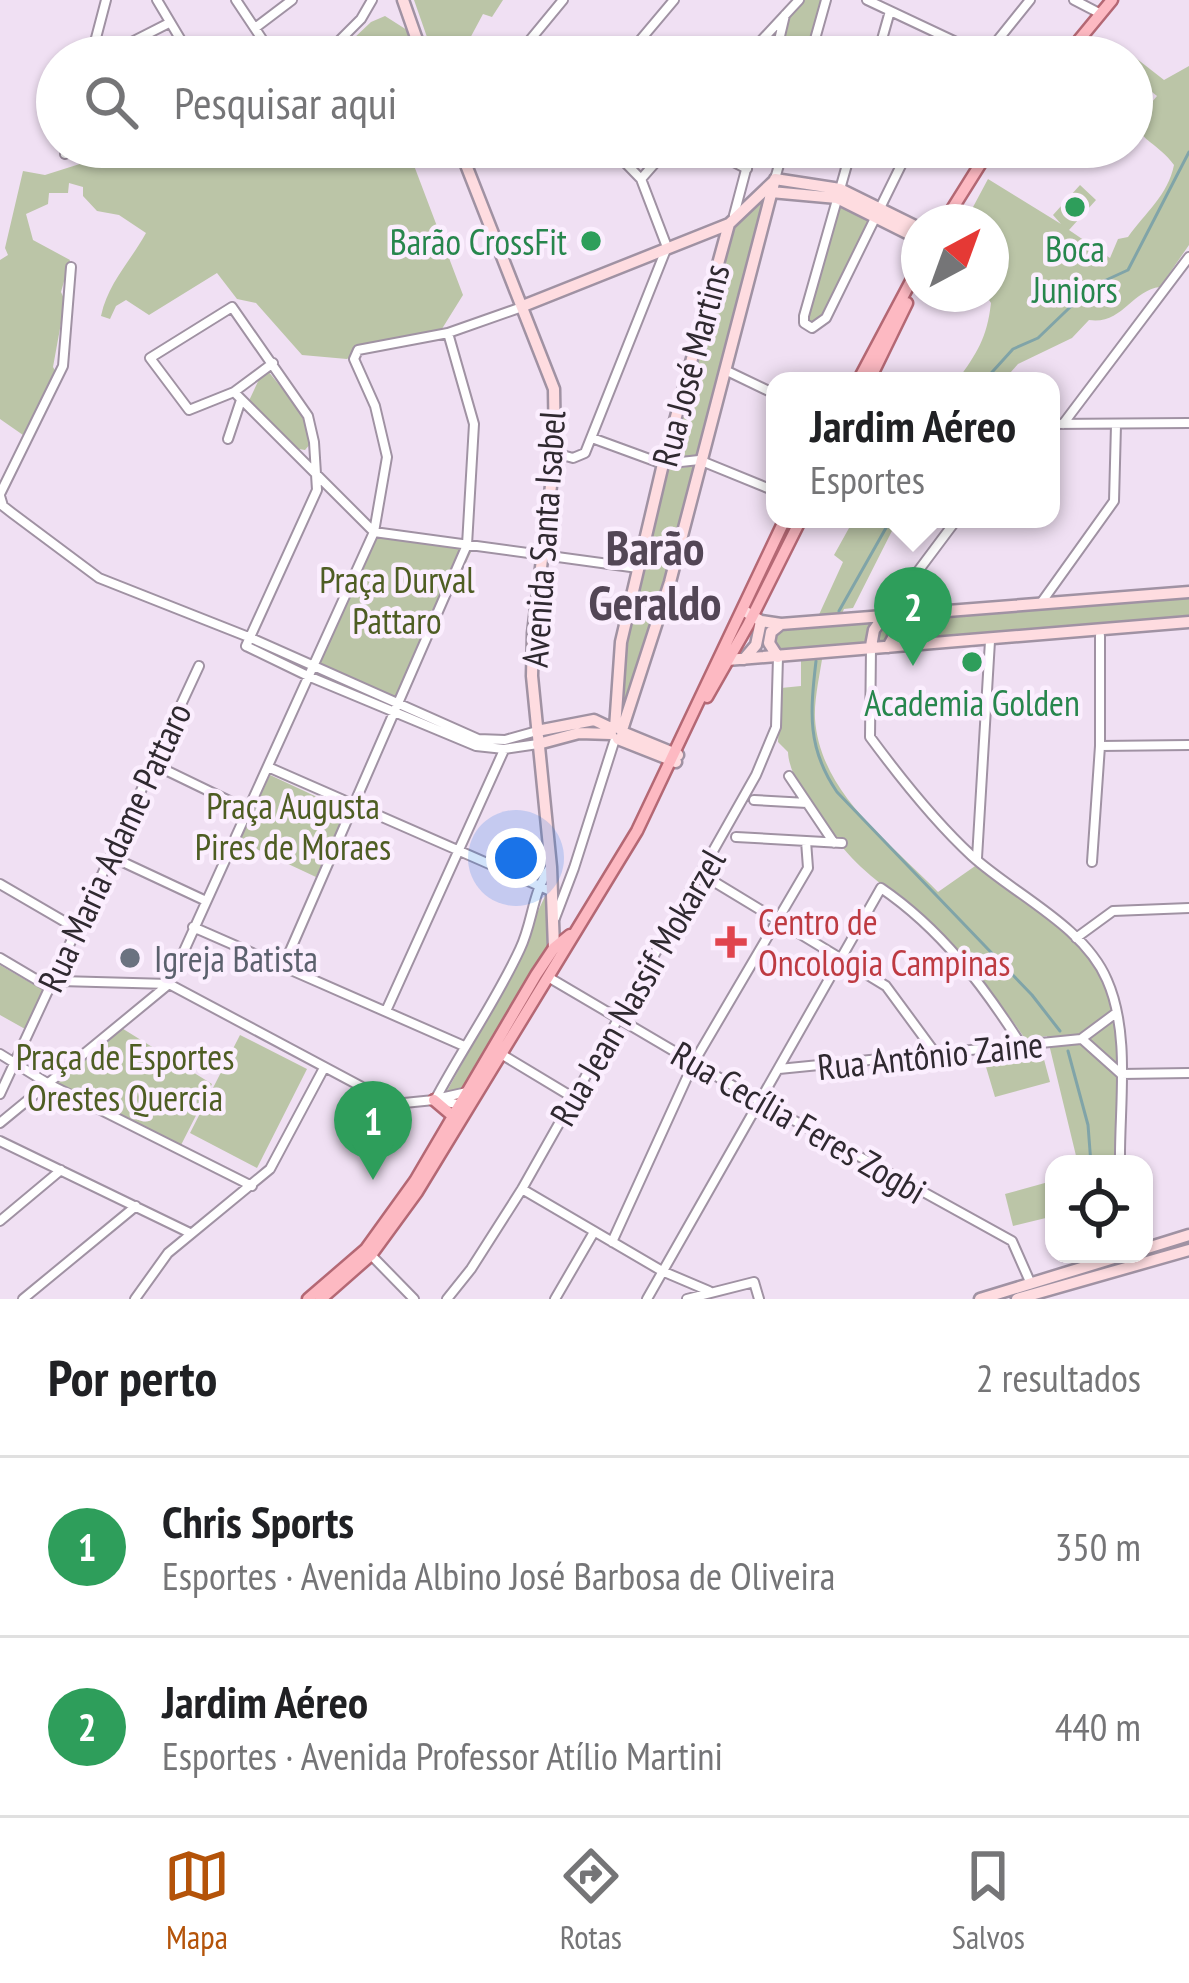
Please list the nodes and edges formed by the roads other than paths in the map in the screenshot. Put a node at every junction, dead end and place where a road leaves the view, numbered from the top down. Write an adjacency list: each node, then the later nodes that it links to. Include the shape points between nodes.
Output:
1 (106, 0): 20 (street)
2 (157, 0): 18 (street)
3 (236, 0): 19 (street)
4 (292, 0): 19 (street)
5 (373, 0): 24 (street)
6 (403, 0): 25 (main road)
7 (563, 0): 26 (street)
8 (674, 0): 27 (street)
9 (799, 0): 16 (street)
10 (826, 0): 30 (street)
11 (867, 0): 15 (street)
12 (1030, 0): 33 (street)
13 (1075, 0): 17 (street)
14 (1112, 0): 17 (main road)
15 (890, 11): 31 (street); 32 (street)
16 (786, 14): 28 (street); 29 (street)
17 (1101, 14): 34 (main road)
18 (169, 22): 21 (street); 22 (street)
19 (255, 28): 23 (street)
20 (96, 36)
21 (142, 36)
22 (178, 36)
23 (260, 36)
24 (344, 36)
25 (416, 36)
26 (533, 36)
27 (644, 36)
28 (765, 36)
29 (780, 36)
30 (816, 36)
31 (883, 36)
32 (943, 36)
33 (1002, 36)
34 (1083, 36)
35 (467, 168): 56 (main road, Avenida Santa Isabel)
36 (630, 168): 43 (street)
37 (650, 168): 43 (street)
38 (777, 168): 44 (street)
39 (846, 168): 45 (street)
40 (900, 168): 47 (street)
41 (979, 168): 46 (main road)
42 (747, 169): 49 (street, Rua José Martins)
43 (640, 179): 51 (street)
44 (770, 188): 45 (main road); 49 (main road); 60 (main road)
45 (838, 193): 47 (main road); 47 (street, via 807,327 823,322)
46 (957, 204)
47 (880, 212): 48 (main road); 50 (main road)
48 (901, 221)
49 (729, 224): 51 (main road); 72 (main road, Rua José Martins)
50 (901, 227)
51 (668, 247): 56 (main road); 68 (street)
52 (1189, 257): 54 (street); 66 (street)
53 (71, 267): 75 (street, via 62,366)
54 (1189, 269)
55 (901, 300): 61 (main road)
56 (523, 306): 58 (street); 70 (main road, Avenida Santa Isabel, via 554,389)
57 (904, 312): 62 (main road)
58 (448, 332): 79 (street, via 367,347 355,358 387,458); 80 (street, via 474,424)
59 (273, 363): 64 (street); 64 (street, via 232,307 150,358 189,410); 73 (street, via 308,416)
60 (723, 369): 63 (street); 71 (main road)
61 (863, 372)
62 (874, 372)
63 (766, 390)
64 (238, 396): 69 (street); 73 (street)
65 (1189, 423): 67 (street)
66 (1063, 424): 67 (street)
67 (1116, 425): 84 (street, via 1114,501)
68 (592, 438): 70 (street, via 583,457); 72 (street)
69 (228, 439)
70 (555, 453): 81 (main road, Avenida Santa Isabel)
71 (699, 460): 72 (street); 74 (street); 100 (main road, via 670,582)
72 (663, 464): 82 (main road, Rua José Martins)
73 (315, 472): 79 (street); 91 (street, via 316,490)
74 (766, 487)
75 (1, 498): 91 (street, via 99,578)
76 (782, 528): 86 (main road)
77 (796, 528): 86 (main road)
78 (951, 528): 85 (street)
79 (374, 532): 80 (street); 98 (street)
80 (467, 545): 81 (street); 99 (street)
81 (545, 553): 82 (street); 101 (main road, Avenida Santa Isabel, via 532,633)
82 (640, 568): 100 (main road, Rua José Martins, via 621,642)
83 (1189, 592): 84 (main road)
84 (1040, 604): 85 (main road)
85 (897, 610): 88 (main road); 93 (main road); 94 (main road, via 874,630)
86 (752, 616): 88 (main road); 89 (main road); 96 (main road)
87 (1189, 622): 92 (main road)
88 (781, 624): 95 (main road, via 769,643)
89 (730, 632): 96 (main road); 105 (main road)
90 (1100, 636): 104 (street)
91 (246, 640): 98 (street)
92 (989, 641): 93 (main road); 117 (street)
93 (887, 646): 94 (main road)
94 (871, 653): 95 (main road); 117 (street, via 870,737)
95 (778, 656): 96 (main road); 120 (street, Rua Jean Nassif Mokarzel, via 776,728)
96 (736, 657): 105 (main road)
97 (199, 666): 106 (street, Rua Maria Adame Pattaro)
98 (310, 672): 99 (street); 107 (street)
99 (399, 709): 102 (street, via 476,746); 111 (street)
100 (617, 733): 101 (main road, via 594,720); 105 (main road); 126 (street, Rua José Martins)
101 (537, 737): 102 (street); 119 (main road, Avenida Santa Isabel)
102 (505, 745): 115 (street)
103 (1189, 745): 104 (street)
104 (1100, 746): 118 (street)
105 (674, 757): 130 (main road, via 646,821)
106 (153, 764): 112 (street); 116 (street, Rua Maria Adame Pattaro)
107 (268, 766): 111 (street); 112 (street)
108 (789, 776): 110 (street)
109 (754, 800): 110 (street)
110 (807, 803): 114 (street, via 838,843)
111 (356, 807): 115 (street); 135 (street)
112 (246, 809): 124 (street)
113 (736, 837): 114 (street)
114 (806, 841): 127 (street, via 808,868)
115 (457, 852): 122 (street); 139 (street)
116 (112, 857): 124 (street); 129 (street, Rua Maria Adame Pattaro)
117 (976, 860): 131 (street)
118 (1092, 862)
119 (551, 867): 122 (street); 123 (main road, Avenida Santa Isabel)
120 (703, 875): 127 (street); 141 (street, Rua Jean Nassif Mokarzel)
121 (0, 884): 129 (street)
122 (538, 887): 123 (street); 143 (street, via 524,941)
123 (552, 892): 126 (main road, Avenida Santa Isabel)
124 (204, 900): 128 (street)
125 (1189, 908): 131 (street, via 1108,912)
126 (555, 918): 132 (main road, Avenida Santa Isabel)
127 (778, 918): 133 (street); 148 (street)
128 (193, 927): 135 (street); 137 (street)
129 (79, 930): 138 (street, Rua Maria Adame Pattaro)
130 (574, 932): 132 (main road); 136 (main road)
131 (1076, 938): 140 (street, via 1105,975)
132 (554, 948): 136 (main road); 155 (main road)
133 (842, 957): 144 (street, via 880,888 948,946); 147 (street, via 886,986); 151 (street)
134 (0, 958): 138 (street)
135 (283, 967): 139 (street)
136 (550, 971): 141 (street, Rua Cecília Feres Zogbi); 146 (main road)
137 (169, 984): 138 (street); 150 (street); 154 (street)
138 (49, 987): 149 (street, Rua Maria Adame Pattaro)
139 (386, 1011): 143 (street)
140 (1115, 1013): 142 (street, Rua Antônio Zaine); 153 (street)
141 (621, 1019): 148 (street, Rua Cecília Feres Zogbi); 157 (street, Rua Jean Nassif Mokarzel)
142 (1082, 1039): 144 (street, Rua Antônio Zaine); 153 (street, Rua Antônio Zaine)
143 (464, 1046): 158 (street)
144 (1022, 1046): 147 (street, Rua Antônio Zaine)
145 (0, 1054): 149 (street)
146 (501, 1054): 157 (street); 160 (main road)
147 (936, 1054): 151 (street, Rua Antônio Zaine)
148 (694, 1062): 159 (street, Rua Cecília Feres Zogbi); 173 (street)
149 (16, 1064): 154 (street); 156 (street, Rua Maria Adame Pattaro)
150 (324, 1068): 158 (street, via 394,1104); 166 (street, via 278,1156)
151 (779, 1069): 159 (street)
152 (1189, 1073): 153 (street)
153 (1121, 1074): 164 (street)
154 (47, 1083): 162 (street); 166 (street)
155 (468, 1092): 158 (street); 160 (main road)
156 (0, 1094)
157 (574, 1098): 167 (street, Rua Jean Nassif Mokarzel)
158 (434, 1100): 160 (street); 161 (main road)
159 (757, 1100): 179 (street); 181 (street, Rua Cecília Feres Zogbi, via 1012,1241)
160 (465, 1105): 161 (main road); 176 (main road)
161 (454, 1117): 185 (main road, via 366,1249)
162 (0, 1123)
163 (0, 1141): 165 (street)
164 (1120, 1155)
165 (61, 1170): 168 (street); 169 (street)
166 (251, 1186): 171 (street)
167 (522, 1189): 170 (street); 188 (street, Rua Jean Nassif Mokarzel)
168 (136, 1206): 171 (street); 183 (street)
169 (0, 1221)
170 (594, 1232): 173 (street); 189 (street)
171 (190, 1233): 184 (street)
172 (1189, 1235): 174 (main road)
173 (612, 1242): 179 (street)
174 (1153, 1246)
175 (1189, 1250): 180 (main road)
176 (371, 1255): 186 (main road); 187 (street)
177 (1096, 1263): 181 (main road)
178 (1123, 1263): 180 (street)
179 (662, 1270): 182 (street); 190 (street)
180 (1123, 1270): 194 (main road)
181 (1031, 1284): 193 (main road); 194 (main road, via 1033,1291)
182 (710, 1292): 191 (street); 192 (street, via 754,1282)
183 (23, 1299)
184 (135, 1299)
185 (308, 1299)
186 (321, 1299)
187 (414, 1299)
188 (447, 1299)
189 (555, 1299)
190 (646, 1299)
191 (687, 1299)
192 (759, 1299)
193 (980, 1299)
194 (1017, 1299)

